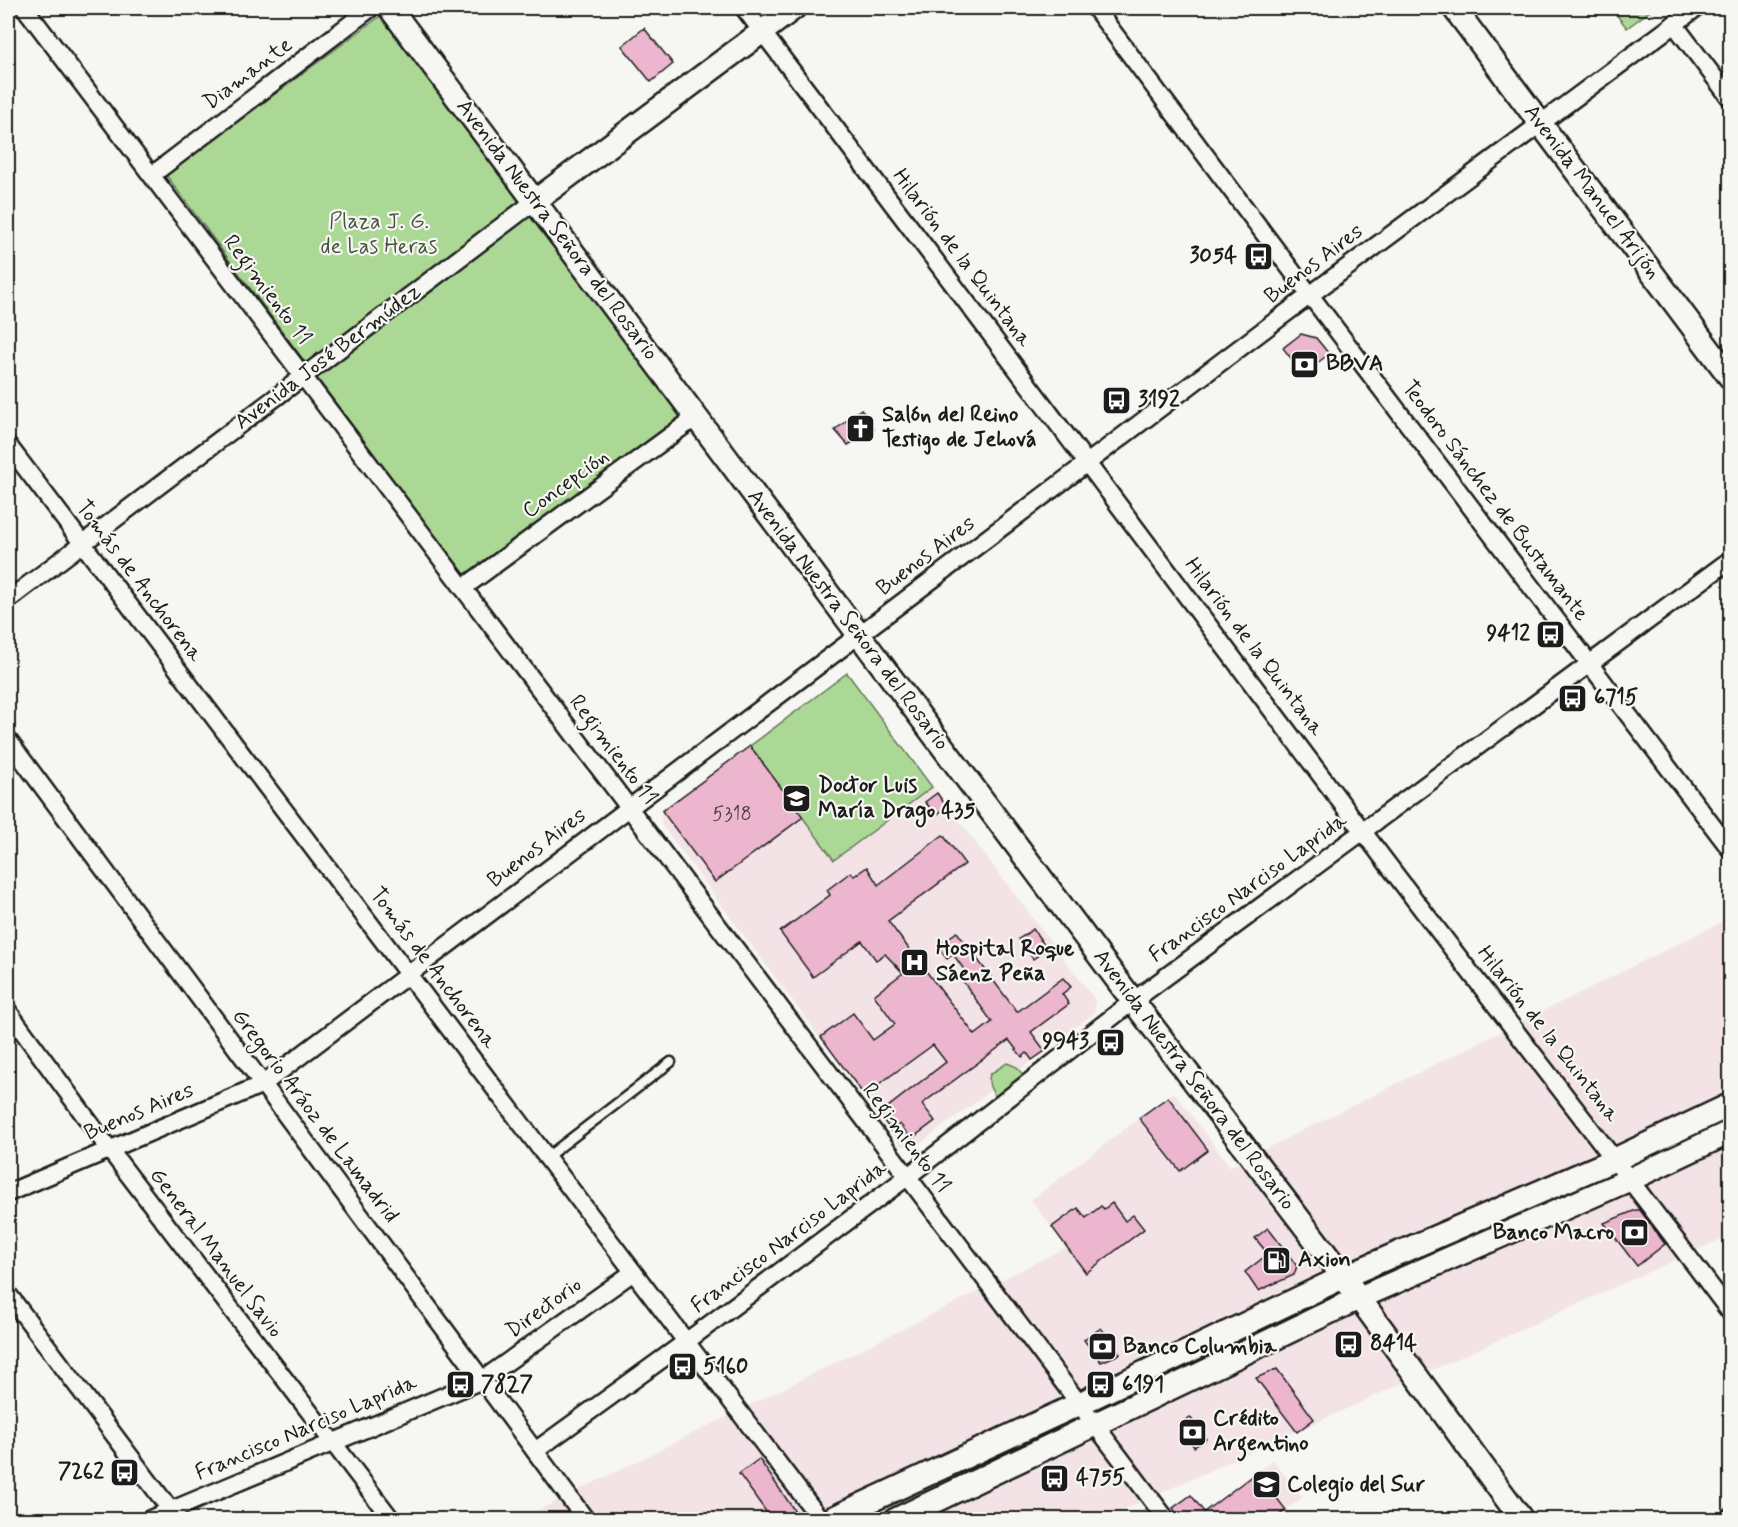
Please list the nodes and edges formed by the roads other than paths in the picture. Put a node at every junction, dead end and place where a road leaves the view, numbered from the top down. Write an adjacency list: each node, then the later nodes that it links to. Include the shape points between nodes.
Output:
1 (25, 8): 13 (street, Regimiento 11)
2 (371, 8): 13 (street, Diamante)
3 (390, 8): 14 (street, Avenida Nuestra Señora del Rosario)
4 (744, 8): 10 (street, Hilarión de la Quintana)
5 (794, 8): 10 (street, Avenida José Bermúdez)
6 (1095, 8): 15 (street, Teodoro Sánchez de Bustamante)
7 (1454, 8): 12 (street, Avenida Manuel Arijón)
8 (1696, 8): 9 (street, Buenos Aires)
9 (1674, 24): 11 (street); 12 (street, Buenos Aires)
10 (762, 32): 14 (street, Avenida José Bermúdez); 20 (street, Hilarión de la Quintana)
11 (1731, 98)
12 (1541, 123): 15 (street, Buenos Aires); 17 (street, Avenida Manuel Arijón)
13 (152, 175): 16 (street, Regimiento 11)
14 (535, 201): 16 (street, Avenida José Bermúdez); 18 (street, Avenida Nuestra Señora del Rosario)
15 (1310, 295): 20 (street, Buenos Aires); 26 (street, Teodoro Sánchez de Bustamante)
16 (303, 376): 21 (street, Avenida José Bermúdez); 23 (street, Regimiento 11)
17 (1731, 377)
18 (696, 417): 23 (street, Concepción); 25 (street, Avenida Nuestra Señora del Rosario)
19 (8, 446): 21 (street, Tomás de Anchorena)
20 (1089, 462): 25 (street, Buenos Aires); 29 (street, Hilarión de la Quintana)
21 (82, 543): 24 (street, Avenida José Bermúdez); 31 (street, Tomás de Anchorena)
22 (1731, 560): 26 (street, Francisco Narciso Laprida)
23 (463, 588): 28 (street, Regimiento 11)
24 (8, 600)
25 (859, 634): 28 (street, Buenos Aires); 32 (street, Avenida Nuestra Señora del Rosario)
26 (1590, 664): 29 (street, Francisco Narciso Laprida); 30 (street, Teodoro Sánchez de Bustamante)
27 (8, 740): 35 (street, Gregorio Aráoz de Lamadrid)
28 (628, 807): 31 (street, Buenos Aires); 41 (street, Regimiento 11)
29 (1363, 832): 32 (street, Francisco Narciso Laprida); 40 (street, Hilarión de la Quintana)
30 (1731, 849)
31 (409, 974): 35 (street, Buenos Aires); 39 (street, Tomás de Anchorena)
32 (1133, 1000): 41 (street, Francisco Narciso Laprida); 45 (street, Avenida Nuestra Señora del Rosario)
33 (8, 1011): 38 (street, General Manuel Savio)
34 (671, 1062): 39 (lane)
35 (262, 1084): 38 (street, Buenos Aires); 50 (street, Gregorio Aráoz de Lamadrid)
36 (1731, 1105): 40 (street)
37 (1731, 1132): 42 (street)
38 (109, 1149): 43 (street, Buenos Aires); 53 (street, General Manuel Savio)
39 (547, 1158): 44 (street, Tomás de Anchorena)
40 (1616, 1159): 42 (street, Hilarión de la Quintana); 45 (street)
41 (907, 1177): 49 (street, Francisco Narciso Laprida); 51 (street, Regimiento 11)
42 (1631, 1179): 47 (street); 48 (street, Hilarión de la Quintana)
43 (8, 1193)
44 (632, 1273): 49 (street, Tomás de Anchorena); 50 (street, Directorio)
45 (1343, 1277): 47 (street, Avenida Nuestra Señora del Rosario); 51 (street)
46 (8, 1294): 55 (street)
47 (1359, 1298): 52 (street); 56 (street, Avenida Nuestra Señora del Rosario)
48 (1731, 1312)
49 (687, 1341): 54 (street, Francisco Narciso Laprida); 60 (street, Tomás de Anchorena)
50 (482, 1380): 53 (street, Francisco Narciso Laprida); 54 (street, Gregorio Aráoz de Lamadrid)
51 (1081, 1403): 52 (street, Regimiento 11); 61 (street)
52 (1096, 1424): 62 (street); 63 (street, Regimiento 11)
53 (331, 1441): 55 (street, Francisco Narciso Laprida); 58 (street, General Manuel Savio)
54 (535, 1451): 59 (street, Gregorio Aráoz de Lamadrid)
55 (174, 1515): 57 (street, Francisco Narciso Laprida)
56 (1516, 1517)
57 (148, 1520)
58 (392, 1520)
59 (586, 1520)
60 (821, 1520)
61 (829, 1520)
62 (895, 1520)
63 (1167, 1520)

